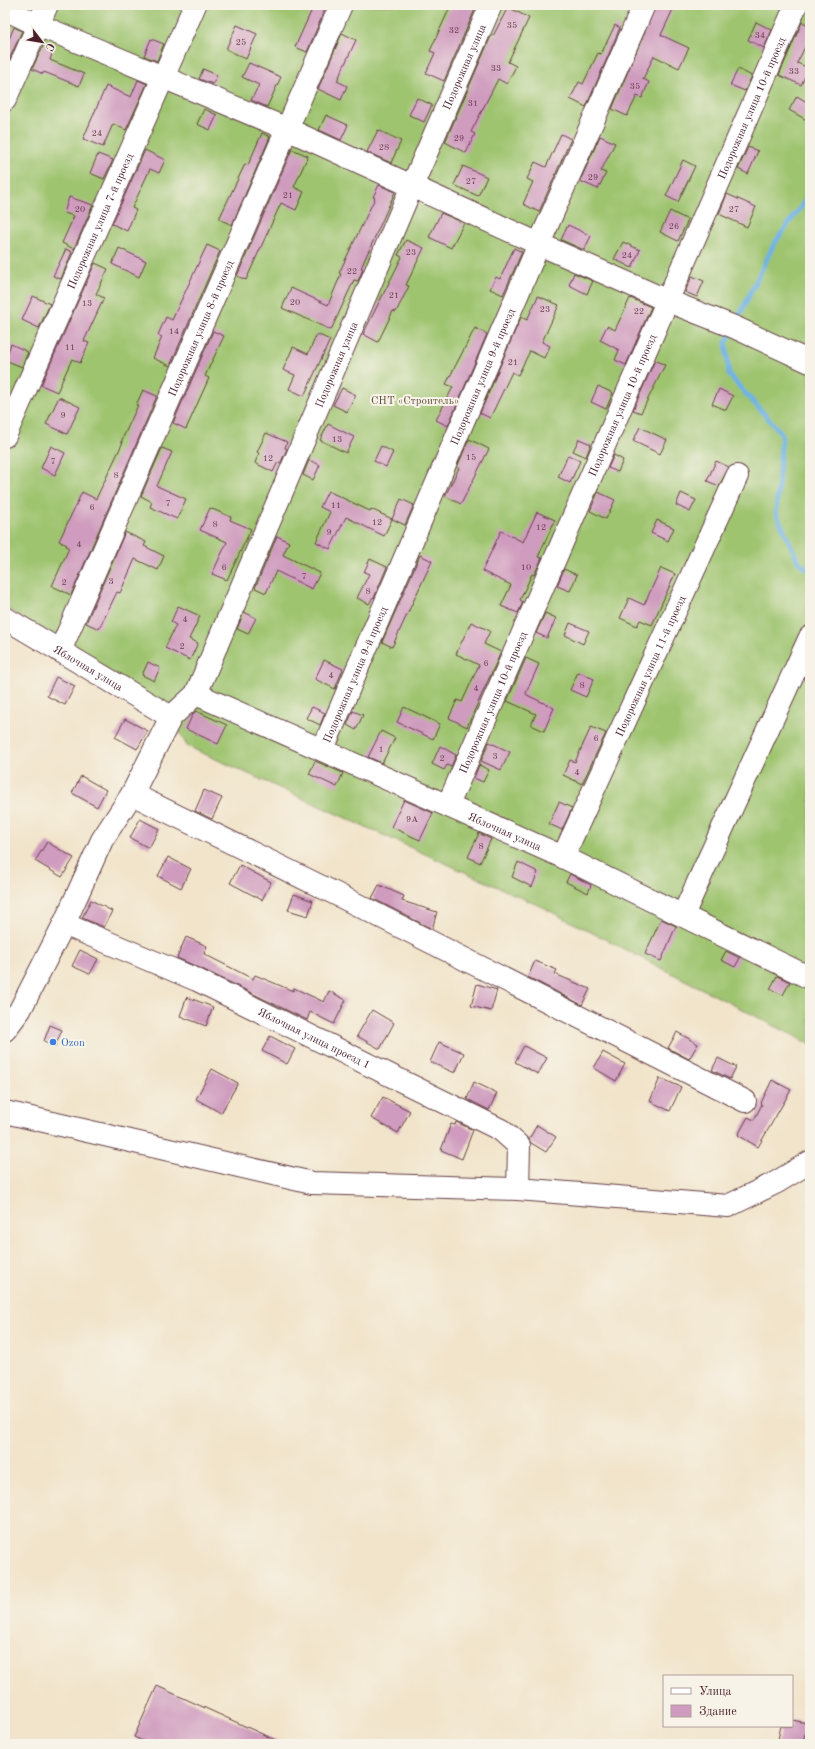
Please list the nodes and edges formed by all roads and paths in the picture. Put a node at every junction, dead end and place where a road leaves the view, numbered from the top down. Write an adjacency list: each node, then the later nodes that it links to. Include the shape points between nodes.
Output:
1 (47, 5): 8 (street)
2 (195, 5): 9 (street, Подорожная улица 7-й проезд)
3 (342, 5): 11 (street, Подорожная улица 8-й проезд)
4 (491, 5): 12 (street, Подорожная улица)
5 (644, 5): 13 (street, Подорожная улица 9-й проезд)
6 (796, 5): 14 (street, Подорожная улица 10-й проезд)
7 (5, 9): 8 (street)
8 (38, 25): 9 (street); 10 (street)
9 (162, 77): 11 (street); 16 (street, Подорожная улица 7-й проезд)
10 (5, 100)
11 (287, 129): 12 (street); 20 (street, Подорожная улица 8-й проезд)
12 (412, 186): 13 (street); 21 (street, Подорожная улица)
13 (539, 244): 14 (street); 23 (street, Подорожная улица 9-й проезд)
14 (668, 301): 15 (street, via 734,327); 25 (street, Подорожная улица 10-й проезд)
15 (810, 362)
16 (5, 436)
17 (737, 476): 26 (street, Подорожная улица 11-й проезд)
18 (5, 618): 20 (street, Яблочная улица)
19 (810, 637): 27 (street)
20 (60, 651): 22 (street, Яблочная улица)
21 (196, 694): 22 (street, Подорожная улица); 23 (street, Яблочная улица)
22 (171, 717): 24 (street)
23 (323, 749): 25 (street, Яблочная улица)
24 (132, 794): 28 (street, via 102,840); 31 (street)
25 (448, 804): 26 (street, Яблочная улица)
26 (563, 857): 27 (street, Яблочная улица)
27 (683, 915): 29 (street, Яблочная улица)
28 (64, 924): 30 (street, via 20,1010); 34 (street, Яблочная улица проезд 1, via 197,980 501,1130 518,1146)
29 (810, 978)
30 (5, 1030)
31 (745, 1101)
32 (5, 1112): 34 (street, via 312,1183)
33 (810, 1162): 34 (street, via 728,1206)
34 (518, 1189)

